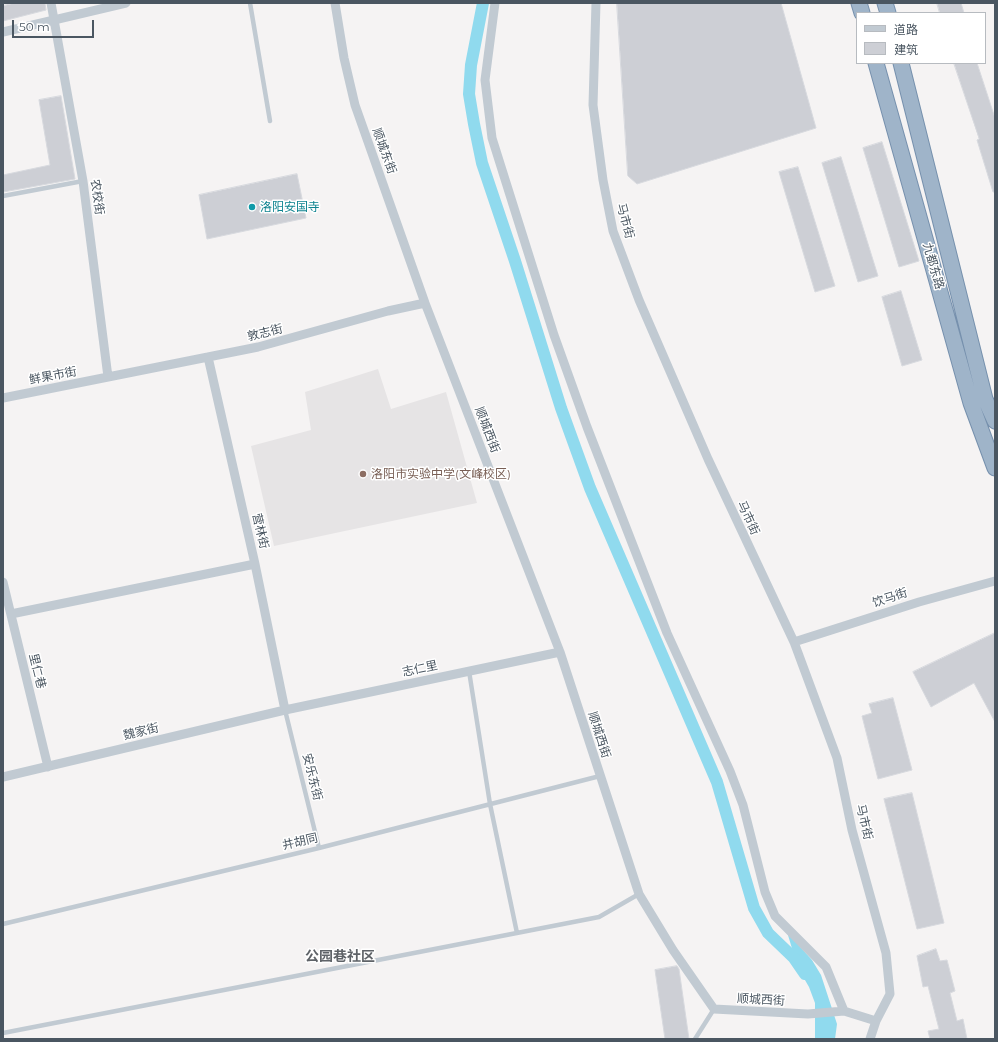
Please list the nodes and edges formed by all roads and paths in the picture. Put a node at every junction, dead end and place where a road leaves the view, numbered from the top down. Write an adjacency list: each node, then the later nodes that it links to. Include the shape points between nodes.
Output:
1 (51, 3): 7 (street, 农校街)
2 (126, 3): 7 (street)
3 (250, 3): 11 (lane)
4 (335, 3): 14 (street, 顺城东街, via 355,105)
5 (495, 3): 37 (street, via 484,80 492,138 554,334 587,427 667,633 743,805 765,892 775,916 826,967)
6 (596, 3): 24 (street, 马市街, via 593,105 613,231 639,300 708,459)
7 (56, 20): 8 (street); 12 (street, 农校街)
8 (3, 32)
9 (876, 64): 19 (highway, 九都东路, via 971,403)
10 (900, 64): 18 (highway, 九都东路, via 985,399)
11 (270, 121)
12 (83, 181): 13 (lane); 16 (street, 农校街)
13 (3, 196)
14 (425, 303): 15 (street, 敦志街, via 258,347); 25 (street, 顺城西街)
15 (208, 357): 16 (street, 敦志街); 20 (street, 营林街)
16 (108, 377): 17 (street, 鲜果市街)
17 (3, 398)
18 (995, 422)
19 (995, 468)
20 (255, 564): 23 (street); 27 (street, 营林街)
21 (995, 581): 24 (street, 饮马街)
22 (3, 582): 23 (street, 里仁巷)
23 (11, 614): 28 (street, 里仁巷)
24 (794, 642): 38 (street, 马市街, via 837,758 852,830 886,953 890,994)
25 (560, 652): 26 (street, 志仁里); 29 (street, 顺城西街)
26 (469, 671): 27 (street, 志仁里); 31 (lane)
27 (285, 710): 28 (street, 魏家街); 32 (lane, 安乐东街)
28 (48, 767): 30 (street, 魏家街)
29 (600, 776): 31 (lane, 井胡同); 33 (street, 顺城西街)
30 (3, 777)
31 (490, 804): 32 (lane, 井胡同); 35 (lane)
32 (319, 848): 34 (lane, 井胡同)
33 (639, 894): 35 (lane, via 599,917); 36 (street, 顺城西街)
34 (3, 924)
35 (517, 933): 39 (lane)
36 (714, 1010): 37 (street, 顺城西街, via 808,1014); 40 (lane)
37 (844, 1011): 38 (street, 顺城西街)
38 (876, 1021): 41 (street, 马市街)
39 (3, 1033)
40 (695, 1039)
41 (870, 1039)

